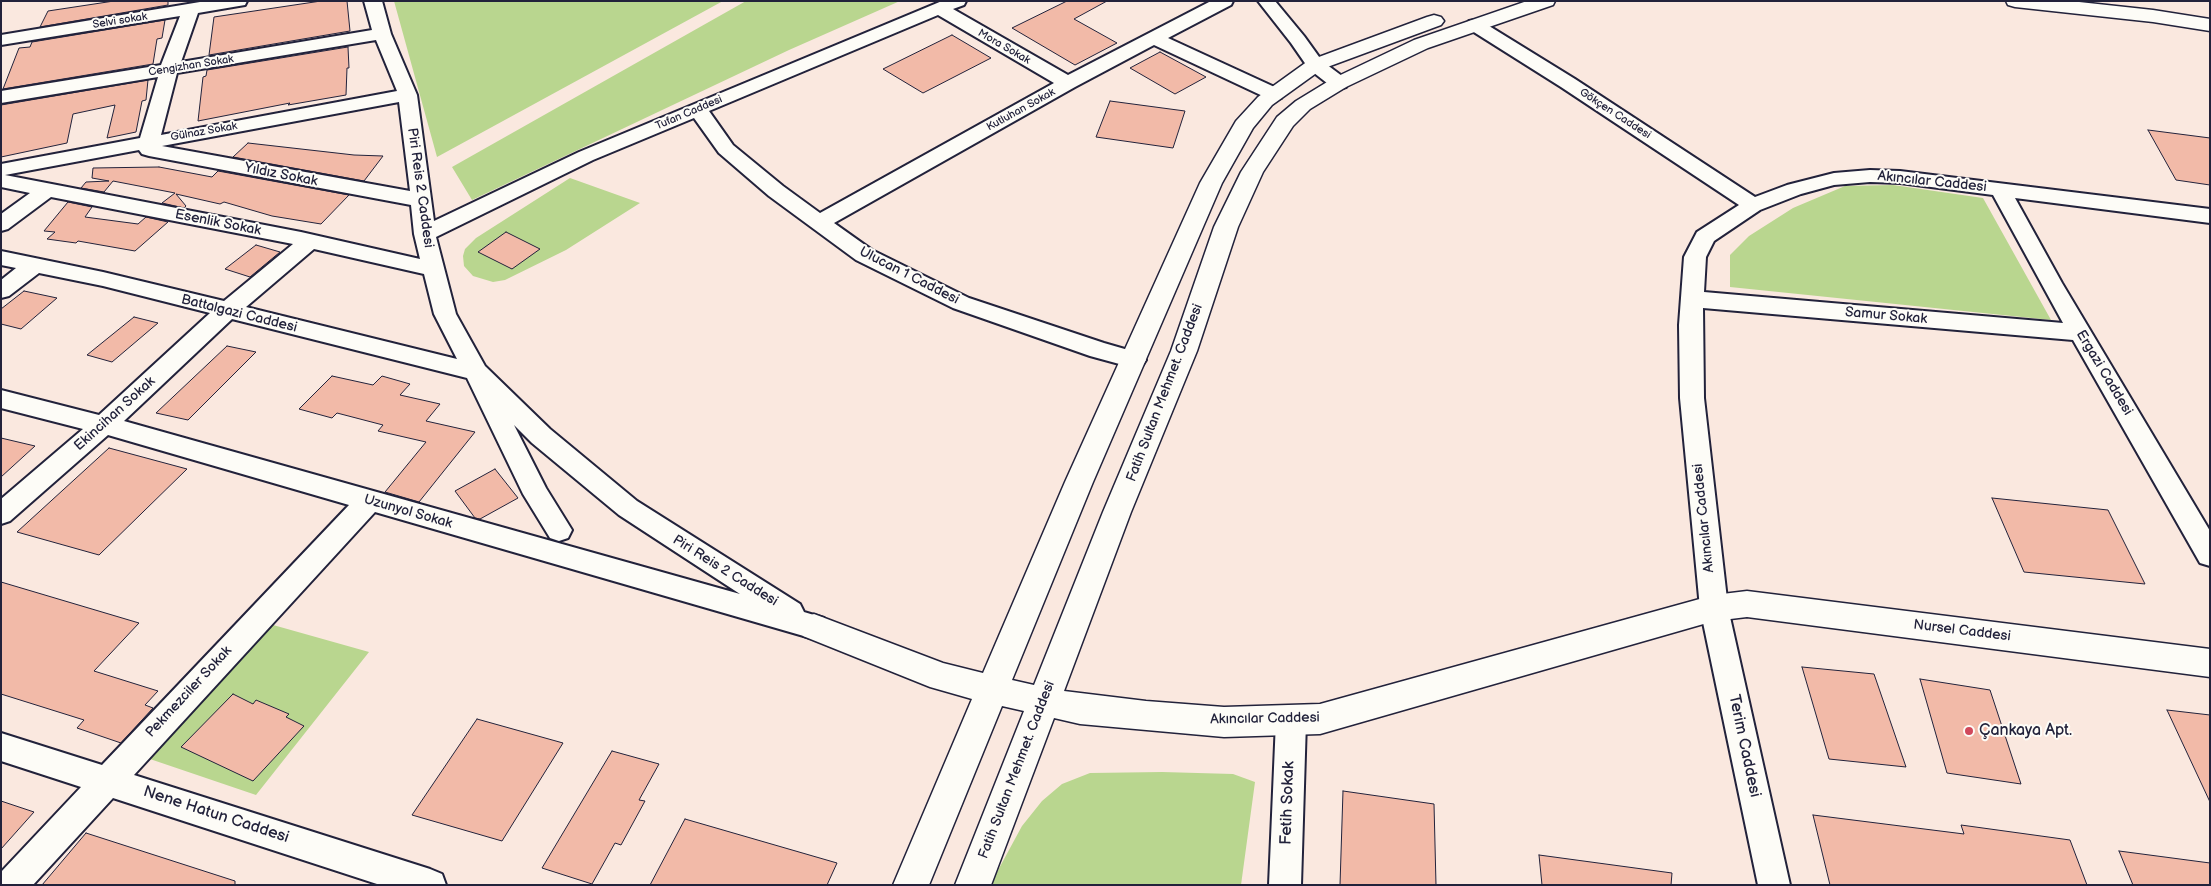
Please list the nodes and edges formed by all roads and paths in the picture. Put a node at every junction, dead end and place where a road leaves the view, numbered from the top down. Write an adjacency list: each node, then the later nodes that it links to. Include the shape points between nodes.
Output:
1 (239, 1): 10 (street, Selvi sokak)
2 (373, 1): 14 (street, Piri Reis 2 Caddesi)
3 (958, 1): 11 (street, Tufan Caddesi)
4 (1225, 1): 15 (street, Kutluhan Sokak)
5 (1266, 1): 17 (street)
6 (1487, 1): 17 (street, Fatih Sultan Mehmet. Caddesi)
7 (1546, 1): 13 (street, Fatih Sultan Mehmet. Caddesi)
8 (2015, 1): 12 (street)
9 (2141, 1): 12 (street)
10 (191, 9): 16 (street, Selvi sokak); 18 (street)
11 (940, 9): 19 (street, Mora Sokak); 24 (street, Tufan Caddesi)
12 (2209, 14)
13 (1476, 25): 20 (street, Fatih Sultan Mehmet. Caddesi, via 1421,44); 31 (street, Gökçen Caddesi)
14 (382, 34): 18 (street, Cengizhan Sokak); 22 (street, Piri Reis 2 Caddesi)
15 (1154, 38): 19 (street, Kutluhan Sokak); 21 (street)
16 (1, 40)
17 (1315, 65): 20 (street); 21 (street, Fatih Sultan Mehmet. Caddesi)
18 (170, 69): 23 (street, Cengizhan Sokak); 25 (street)
19 (1068, 83): 33 (street, Kutluhan Sokak)
20 (1339, 83): 55 (street, Fatih Sultan Mehmet. Caddesi, via 1303,105 1285,122 1252,172 1226,227 1184,351 1117,512)
21 (1274, 94): 44 (street, Fatih Sultan Mehmet. Caddesi, via 1244,126 1211,184)
22 (408, 95): 25 (street, Gülnaz Sokak); 30 (street, Piri Reis 2 Caddesi)
23 (1, 97)
24 (698, 109): 33 (street, Ulucan 1 Caddesi, via 726,149 776,191); 35 (street, Tufan Caddesi, via 586,156)
25 (149, 143): 26 (street, Gülnaz Sokak); 30 (street, Yıldız Sokak, via 149,150)
26 (1, 170)
27 (1, 181): 29 (street, Esenlik Sokak)
28 (2000, 189): 31 (street, Akıncılar Caddesi, via 1870,176 1834,179 1794,189); 32 (street, Akıncılar Caddesi); 43 (street, Ergazi Caddesi)
29 (47, 190): 34 (street); 36 (street, Esenlik Sokak)
30 (420, 200): 35 (street, Piri Reis 2 Caddesi)
31 (1753, 205): 41 (street, Akıncılar Caddesi, via 1705,237 1695,256)
32 (2210, 216)
33 (820, 222): 44 (street, Ulucan 1 Caddesi, via 864,255 961,303)
34 (1, 224)
35 (425, 234): 39 (street, Piri Reis 2 Caddesi)
36 (310, 241): 39 (street, Esenlik Sokak); 42 (street, Ekincihan Sokak)
37 (1, 258): 38 (street, Battalgazi Caddesi)
38 (35, 265): 40 (street); 42 (street, Battalgazi Caddesi)
39 (433, 268): 45 (street, Piri Reis 2 Caddesi, via 444,314)
40 (1, 291)
41 (1692, 299): 43 (street, Samur Sokak); 52 (street, Akıncılar Caddesi, via 1692,398)
42 (227, 311): 45 (street, Battalgazi Caddesi); 47 (street, Ekincihan Sokak)
43 (2081, 333): 51 (street, Ergazi Caddesi)
44 (1134, 360): 55 (street, Fatih Sultan Mehmet. Caddesi, via 1079,482)
45 (476, 372): 50 (street, Piri Reis 2 Caddesi, via 536,494); 53 (street, Piri Reis 2 Caddesi, via 541,436 628,508)
46 (1, 399): 47 (street, Uzunyol Sokak)
47 (104, 425): 48 (street, Uzunyol Sokak); 49 (street, Ekincihan Sokak)
48 (369, 501): 53 (street, Uzunyol Sokak); 58 (street, Pekmezciler Sokak)
49 (1, 514)
50 (559, 530)
51 (2210, 555)
52 (1714, 608): 54 (street, Nursel Caddesi, via 1747,604); 56 (street, Akıncılar Caddesi, via 1320,720); 64 (street, Terim Caddesi)
53 (814, 626): 55 (street, Piri Reis 2 Caddesi, via 941,677)
54 (2210, 663)
55 (1018, 696): 56 (street, Akıncılar Caddesi, via 1080,709 1146,716 1224,722); 61 (street, Fatih Sultan Mehmet. Caddesi); 62 (street, Fatih Sultan Mehmet. Caddesi)
56 (1292, 721): 63 (street, Fetih Sokak)
57 (1, 747): 58 (street, Nene Hatun Caddesi)
58 (106, 780): 59 (street, Pekmezciler Sokak); 60 (street, Nene Hatun Caddesi)
59 (11, 885)
60 (430, 885)
61 (911, 885)
62 (973, 885)
63 (1284, 885)
64 (1774, 885)

